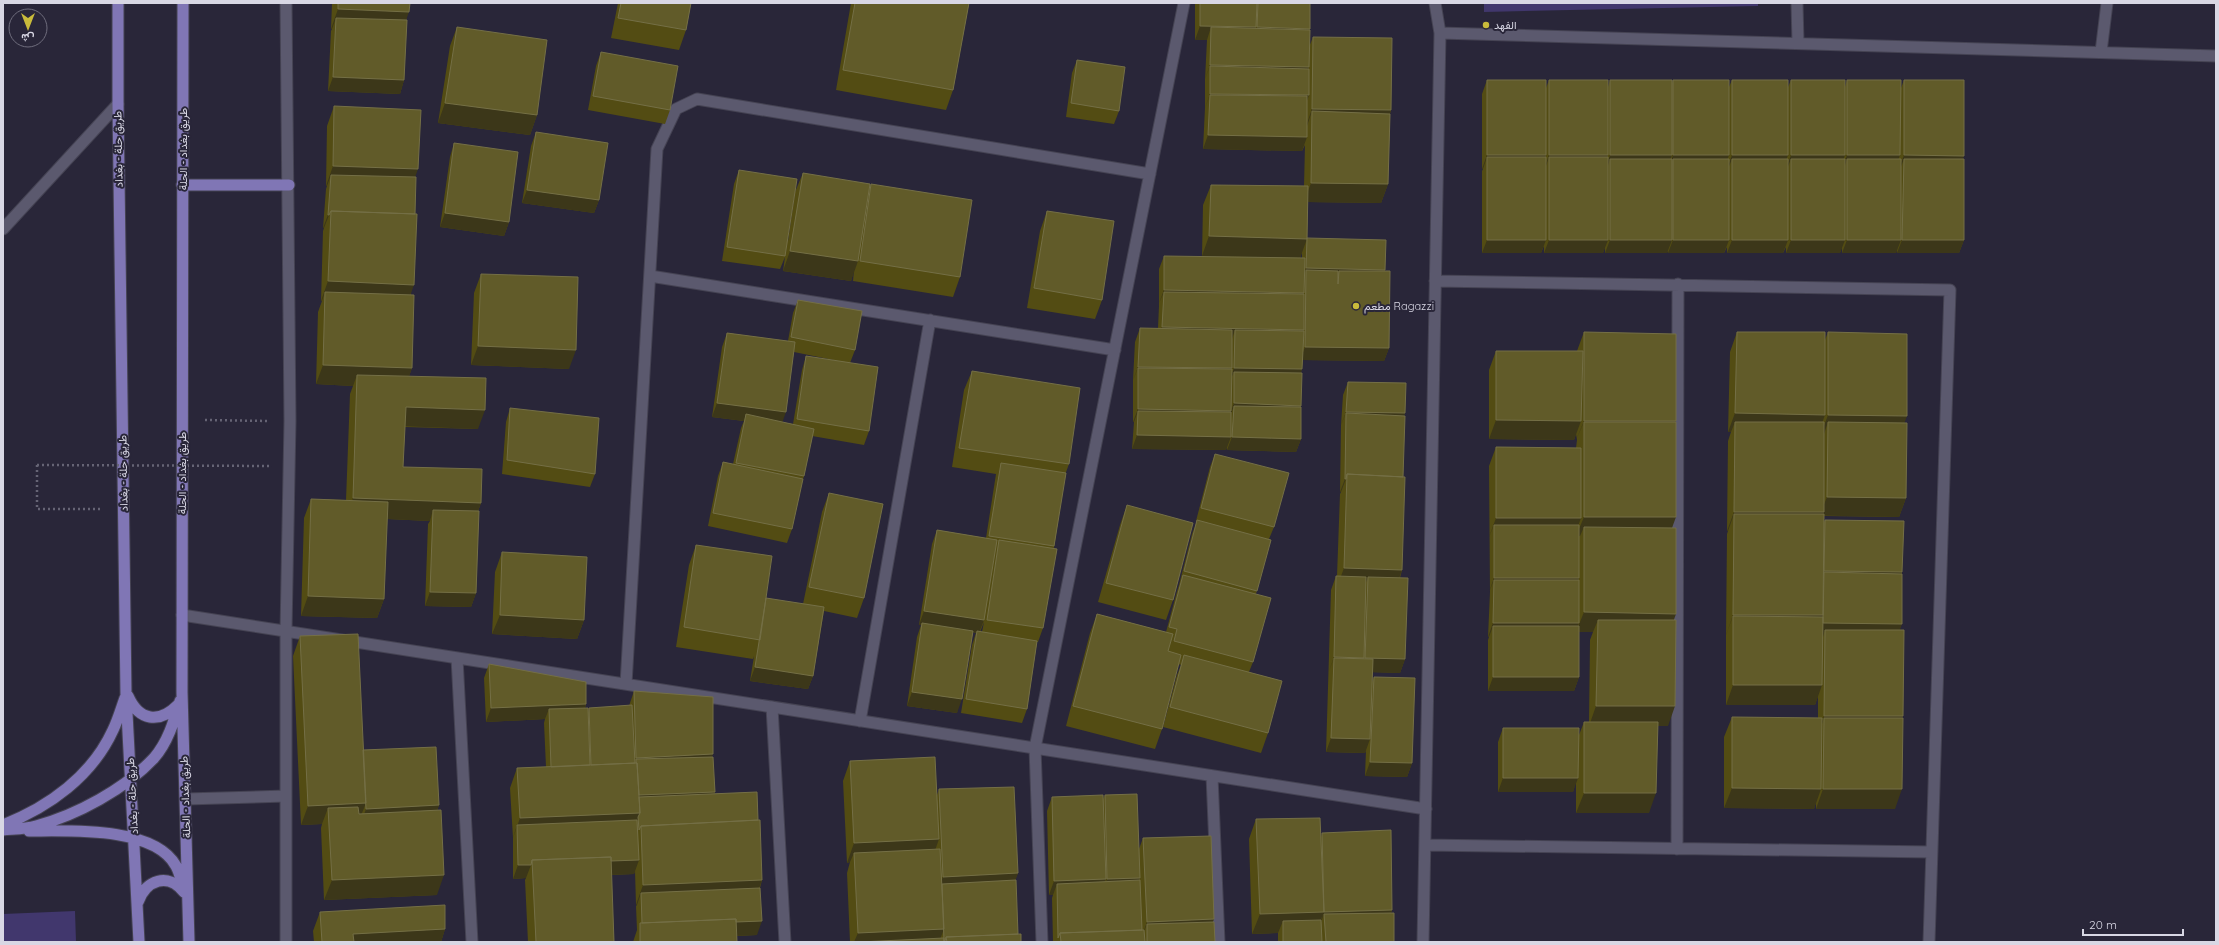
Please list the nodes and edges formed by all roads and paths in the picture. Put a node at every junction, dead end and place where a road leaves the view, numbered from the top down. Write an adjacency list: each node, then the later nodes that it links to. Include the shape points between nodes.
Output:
1 (118, 3): 12 (main road, طريق حلة - بغداد)
2 (183, 3): 14 (main road, طريق بغداد - الحلة)
3 (286, 3): 15 (street)
4 (1184, 3): 13 (street)
5 (1435, 3): 8 (street)
6 (1797, 3): 9 (street)
7 (2107, 3): 10 (street)
8 (1440, 33): 9 (street); 18 (street)
9 (1798, 43): 10 (street)
10 (2101, 52): 11 (street)
11 (2216, 56)
12 (118, 104): 16 (street); 25 (main road, طريق حلة - بغداد)
13 (1150, 174): 17 (street, via 697,99 676,109 657,149); 21 (street)
14 (182, 185): 15 (main road); 22 (main road, طريق بغداد - الحلة)
15 (289, 185): 23 (street)
16 (3, 229)
17 (650, 276): 20 (street); 29 (street)
18 (1436, 281): 19 (street); 39 (street)
19 (1678, 284): 44 (street); 45 (street, via 1950,290)
20 (930, 320): 21 (street); 33 (street)
21 (1115, 350): 34 (street)
22 (182, 420): 23 (path); 26 (main road, طريق بغداد - الحلة)
23 (290, 421): 27 (street)
24 (272, 466): 25 (path, bridge, via 37,465 37,509)
25 (124, 510): 31 (main road, طريق حلة - بغداد)
26 (182, 615): 27 (street); 30 (main road, طريق بغداد - الحلة)
27 (286, 631): 28 (street); 37 (street)
28 (456, 658): 29 (street); 51 (street)
29 (626, 684): 32 (street)
30 (182, 692): 31 (main road, via 178,705 168,715 156,718 142,715 132,706); 36 (main road, via 171,731 154,758); 38 (main road, طريق بغداد - الحلة)
31 (126, 694): 36 (main road, طريق حلة - بغداد); 40 (main road, via 112,731 90,765 62,793 28,815)
32 (772, 707): 33 (street); 52 (street)
33 (860, 721): 34 (street)
34 (1035, 748): 35 (street); 53 (street)
35 (1212, 776): 39 (street); 54 (street)
36 (131, 777): 41 (main road, via 90,806 36,826); 42 (main road, طريق حلة - بغداد)
37 (286, 796): 38 (street); 50 (street)
38 (186, 799): 46 (main road, طريق بغداد - الحلة)
39 (1426, 809): 43 (street)
40 (3, 825)
41 (3, 831): 42 (main road, via 83,831)
42 (134, 838): 46 (main road, via 157,847 176,865); 47 (main road, طريق حلة - بغداد)
43 (1425, 845): 44 (street); 55 (street)
44 (1677, 849): 45 (street)
45 (1932, 852): 56 (street)
46 (188, 902): 47 (main road, via 184,891 174,883 162,880 151,884 142,892); 49 (main road, طريق بغداد - الحلة)
47 (138, 903): 48 (main road, طريق حلة - بغداد)
48 (139, 942)
49 (189, 942)
50 (286, 942)
51 (472, 942)
52 (785, 942)
53 (1042, 942)
54 (1219, 942)
55 (1424, 942)
56 (1929, 942)

